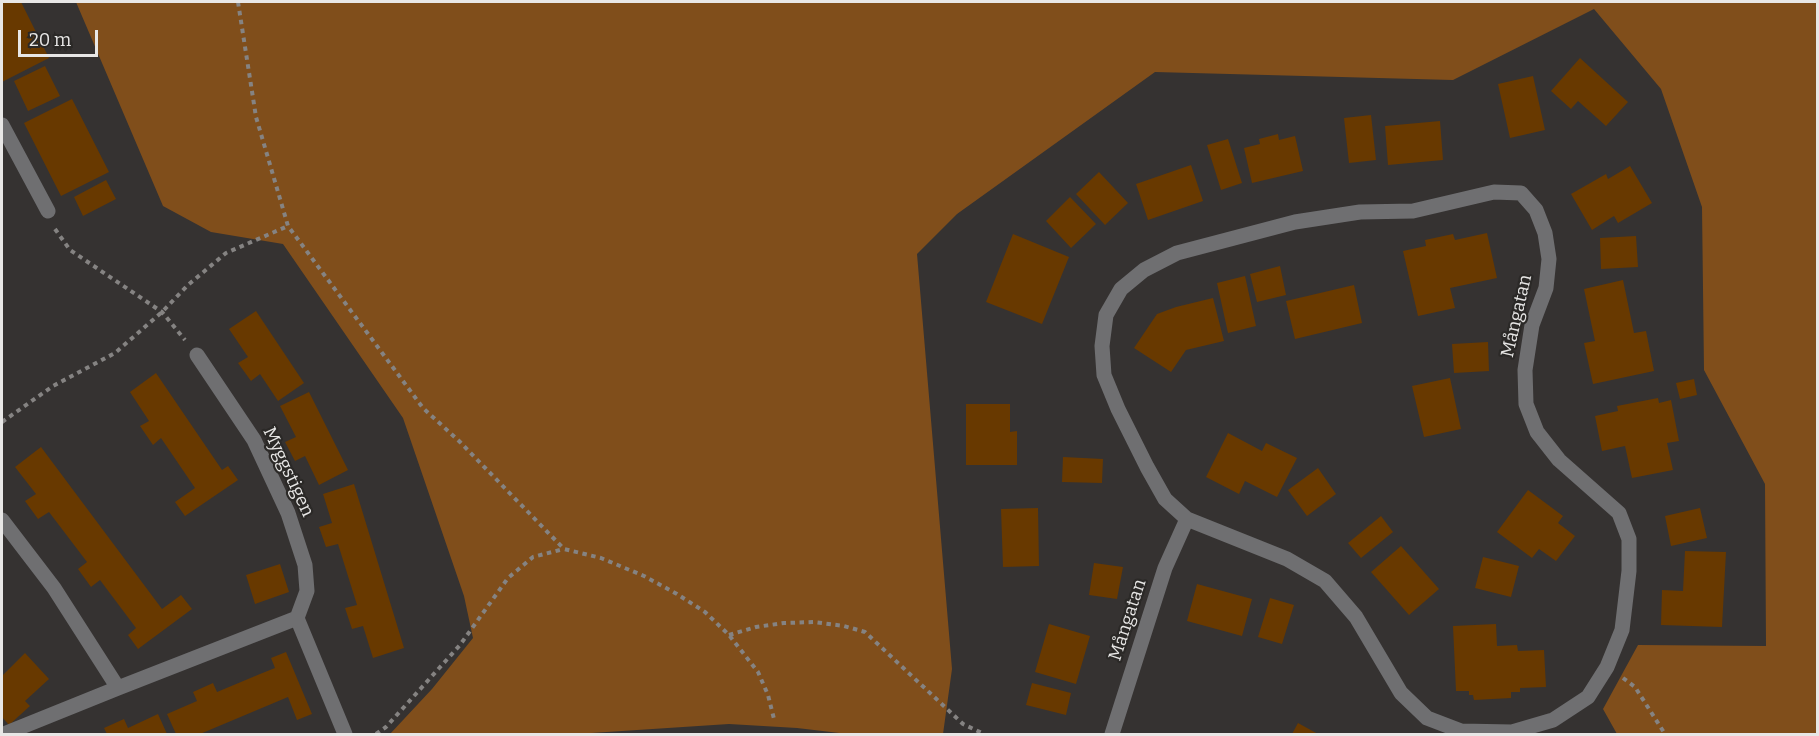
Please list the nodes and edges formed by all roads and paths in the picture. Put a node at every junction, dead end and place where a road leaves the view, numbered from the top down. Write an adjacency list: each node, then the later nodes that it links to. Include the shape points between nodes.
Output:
1 (238, 2): 4 (path, via 256,117)
2 (2, 125): 3 (street)
3 (48, 211): 5 (path, via 70,250)
4 (288, 226): 5 (path, via 226,253); 10 (path, via 423,408)
5 (162, 312): 6 (path); 7 (path, via 115,353 53,386)
6 (197, 355): 11 (street, Myggstigen, via 254,440 288,513 305,565 307,591)
7 (2, 422)
8 (1186, 519): 13 (street, Mångatan, via 1287,559 1325,581 1356,617 1401,693 1427,718 1461,731 1512,732 1553,720 1588,698); 13 (street, Mångatan, via 1166,499 1147,467 1104,375 1106,315 1121,289 1144,270 1177,253 1295,222 1360,212 1413,211 1494,192 1521,193 1536,210 1549,259 1546,288 1532,325 1525,370 1526,404 1537,432 1559,460 1619,513 1629,539 1622,630); 20 (street, Mångatan, via 1165,568)
9 (2, 520): 14 (street, via 54,588)
10 (564, 549): 12 (path, via 601,558 644,576 705,612); 18 (path, via 533,557 508,578 460,645)
11 (297, 618): 14 (street); 17 (street)
12 (729, 635): 15 (path, via 758,672); 19 (path, via 756,627 814,622 865,632 963,724)
13 (1607, 667): 21 (path, via 1635,687)
14 (118, 687): 16 (street)
15 (774, 720)
16 (4, 735)
17 (345, 735)
18 (376, 735)
19 (984, 735)
20 (1112, 735)
21 (1665, 735)

